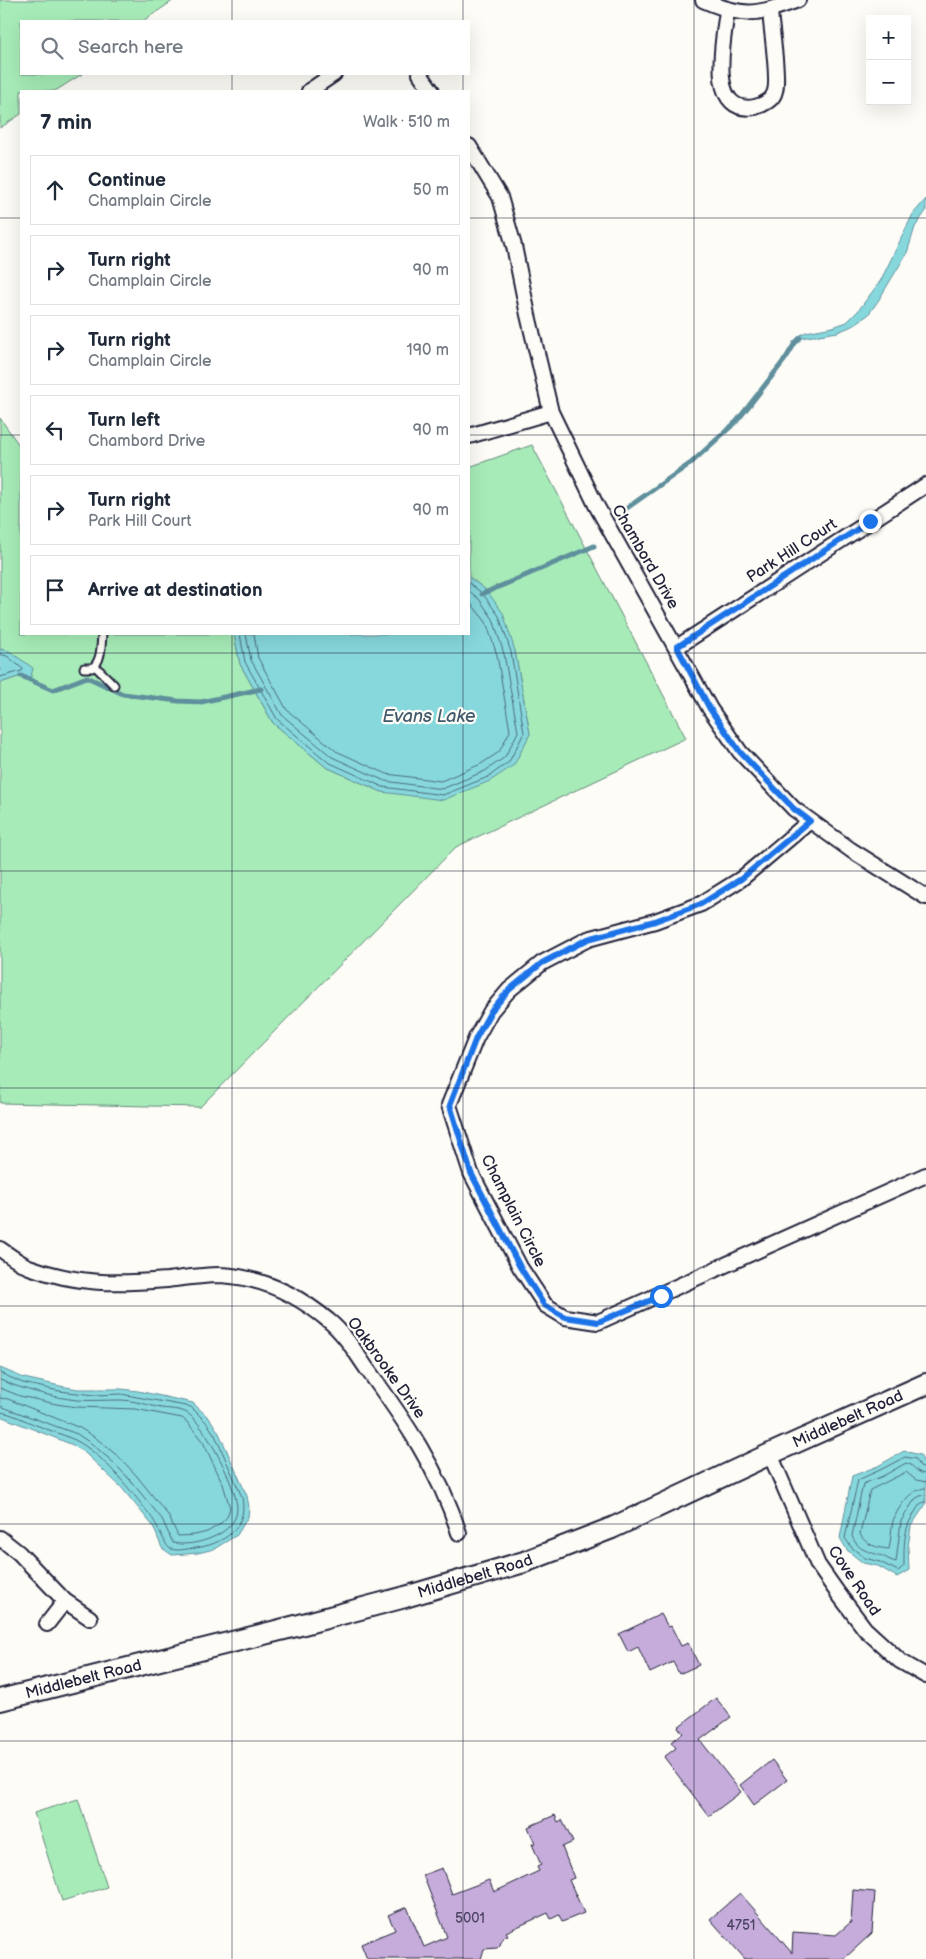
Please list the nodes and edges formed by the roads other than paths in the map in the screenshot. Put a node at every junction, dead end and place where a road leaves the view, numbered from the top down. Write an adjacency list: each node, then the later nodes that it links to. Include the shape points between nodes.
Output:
1 (703, 0): 3 (street)
2 (798, 0): 4 (street)
3 (727, 11): 4 (street); 4 (street, via 721,73 724,92 730,102 741,107 755,107 768,102 775,92)
4 (770, 11)
5 (333, 75): 7 (street)
6 (421, 75): 8 (street)
7 (310, 90)
8 (431, 90)
9 (470, 148): 10 (street, Chambord Drive, via 500,197)
10 (551, 412): 11 (street); 14 (street, Chambord Drive, via 596,505)
11 (470, 436)
12 (926, 485): 14 (street, Park Hill Court)
13 (102, 635): 15 (lane)
14 (677, 647): 18 (street, Chambord Drive, via 710,709 740,752 794,809)
15 (95, 666): 16 (lane); 17 (lane)
16 (84, 668)
17 (114, 685)
18 (810, 821): 19 (street, Chambord Drive); 20 (street, Champlain Circle, via 741,879 701,904 655,921 588,939 542,963 509,990 491,1011 476,1038 450,1105 471,1173 520,1267 544,1305 565,1317 598,1322)
19 (926, 897)
20 (926, 1175)
21 (0, 1250): 24 (street, Oakbrooke Drive, via 27,1267 90,1282 119,1284 219,1275 275,1286 304,1303 331,1322 394,1406 446,1496)
22 (926, 1384): 23 (street, Middlebelt Road)
23 (770, 1454): 29 (street, Cove Road, via 818,1565 836,1592 865,1629 900,1661); 30 (street, Middlebelt Road, via 612,1528 508,1567 296,1626)
24 (459, 1533)
25 (0, 1538): 26 (street)
26 (65, 1601): 27 (street); 28 (street)
27 (90, 1618)
28 (48, 1624)
29 (926, 1676)
30 (0, 1700)

